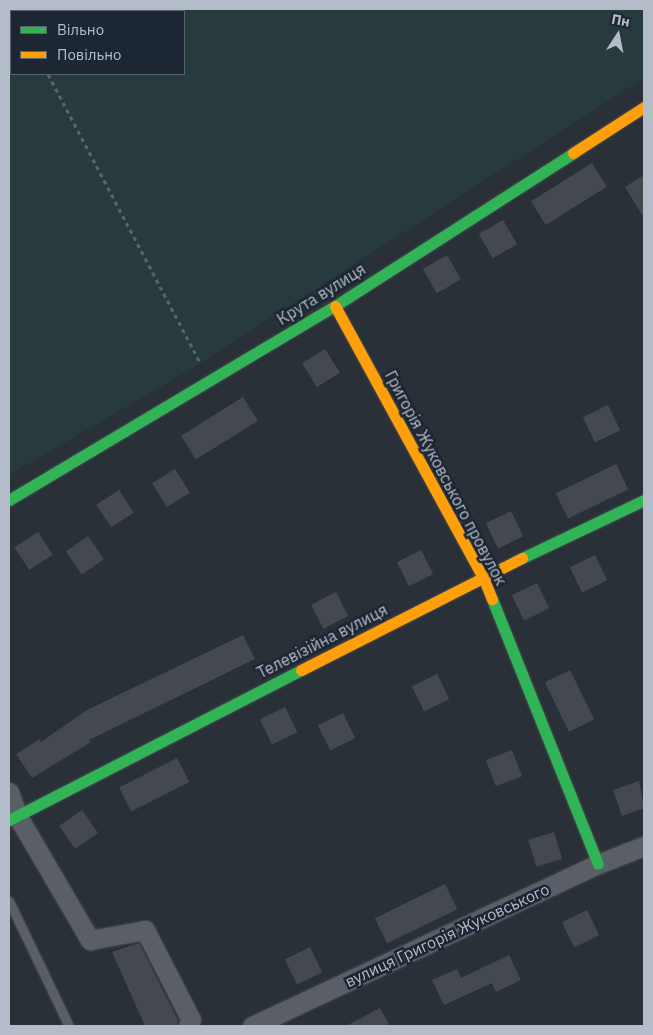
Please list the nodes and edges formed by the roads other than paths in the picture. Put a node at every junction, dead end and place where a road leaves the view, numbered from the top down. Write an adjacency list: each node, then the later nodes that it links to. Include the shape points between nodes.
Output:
1 (644, 107): 2 (street, Крута вулиця)
2 (335, 306): 3 (street, Крута вулиця); 5 (street, Григорія Жуковського провулок)
3 (9, 500)
4 (644, 500): 5 (street, Телевізійна вулиця)
5 (483, 577): 7 (street, Телевізійна вулиця); 9 (street, Григорія Жуковського провулок)
6 (9, 792): 7 (street)
7 (13, 818): 12 (street, via 90,940 145,930 191,1020)
8 (644, 846): 9 (street, вулиця Григорія Жуковського)
9 (598, 864): 13 (street, вулиця Григорія Жуковського)
10 (9, 902): 11 (lane)
11 (69, 1026)
12 (188, 1026)
13 (252, 1026)

